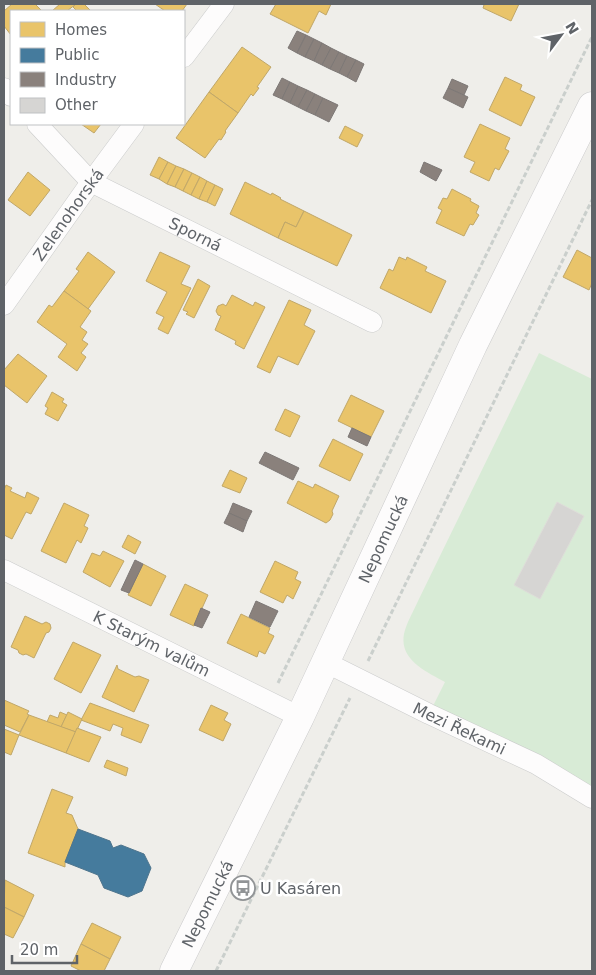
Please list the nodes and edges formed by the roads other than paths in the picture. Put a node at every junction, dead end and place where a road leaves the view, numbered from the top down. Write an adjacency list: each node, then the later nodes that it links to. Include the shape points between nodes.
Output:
1 (224, 4): 2 (street)
2 (185, 56)
3 (592, 106): 10 (street, Nepomucká, via 473,345)
4 (38, 125): 6 (street, Sporná)
5 (133, 125): 6 (street, Zelenohorská)
6 (90, 182): 7 (street, Zelenohorská); 8 (street, Sporná)
7 (4, 305)
8 (372, 322)
9 (4, 570): 11 (street, K Starým valům)
10 (325, 662): 11 (street, Nepomucká); 12 (street, Mezi Řekami, via 536,764)
11 (300, 717): 13 (street, Nepomucká)
12 (592, 798)
13 (174, 971)

